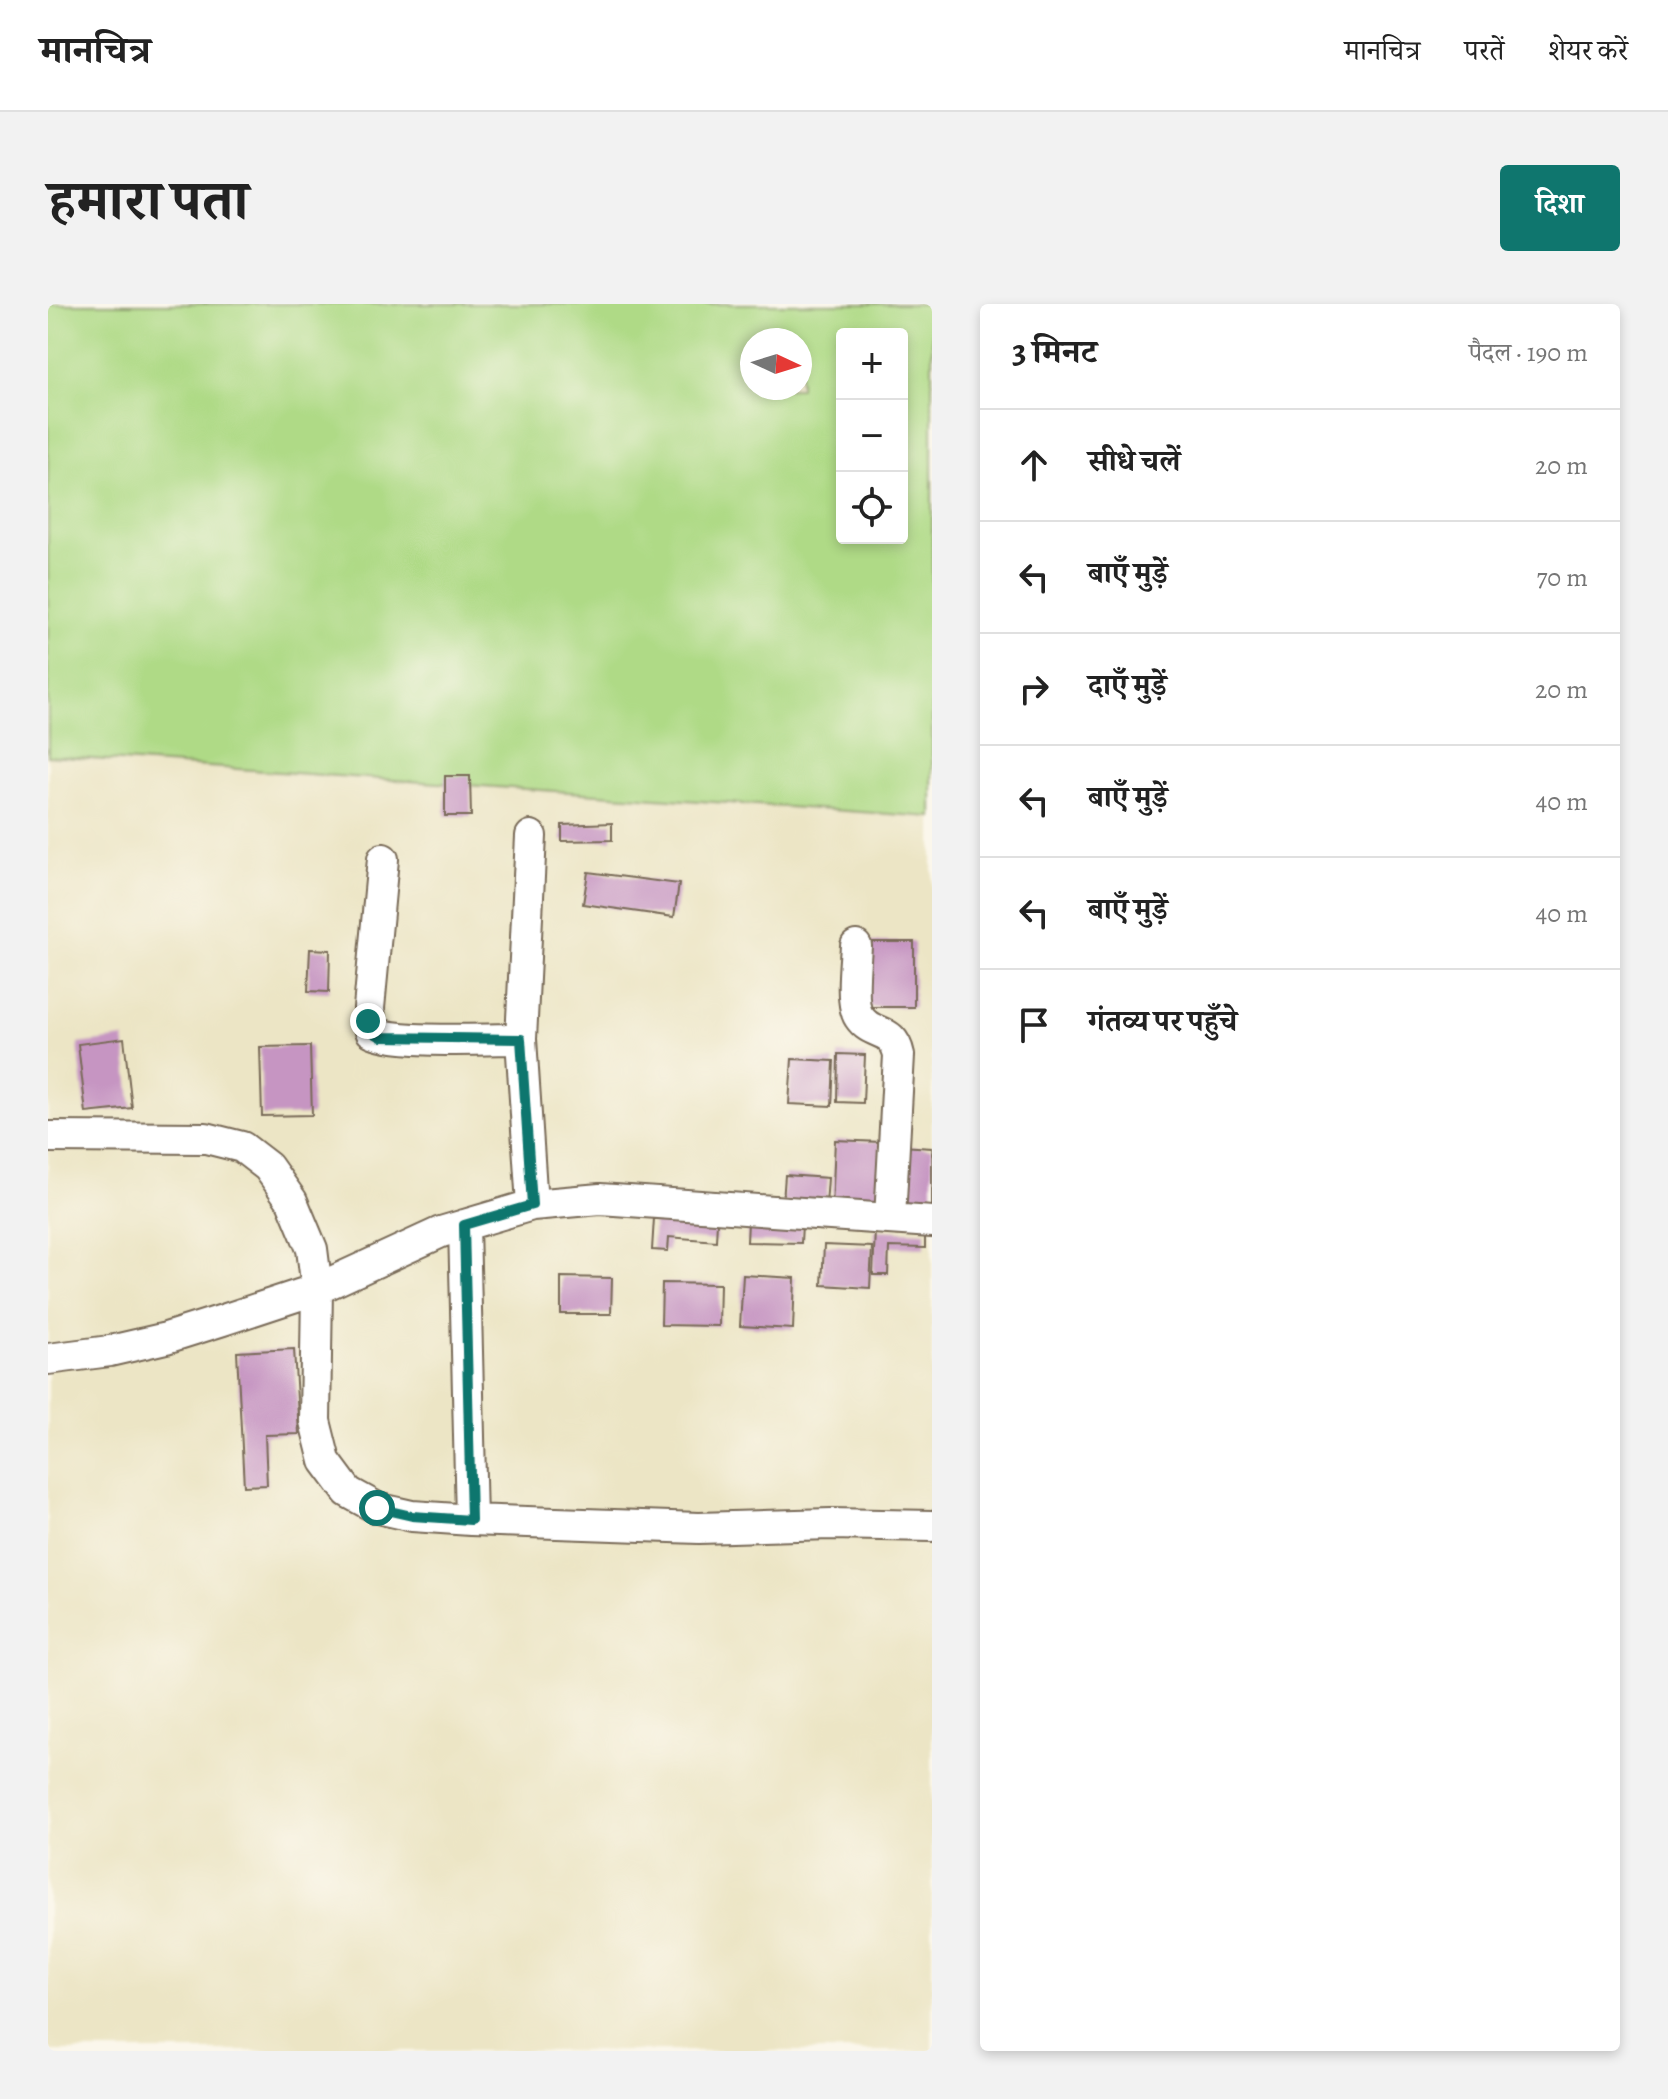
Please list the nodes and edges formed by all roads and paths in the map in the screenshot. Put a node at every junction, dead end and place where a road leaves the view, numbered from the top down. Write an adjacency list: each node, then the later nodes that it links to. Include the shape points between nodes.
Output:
1 (531, 836): 4 (street)
2 (383, 859): 4 (street, via 371,1031 381,1037)
3 (856, 946): 7 (street, via 858,1017 889,1036 899,1055)
4 (521, 1039): 6 (street)
5 (48, 1137): 10 (street, via 206,1138 242,1147 268,1167 292,1201 312,1249)
6 (532, 1205): 7 (street, via 600,1199); 9 (street)
7 (890, 1218): 8 (street)
8 (932, 1222)
9 (464, 1225): 10 (street); 12 (street)
10 (317, 1289): 11 (street, via 166,1338); 12 (street, via 315,1421 325,1461 348,1492 377,1508)
11 (48, 1359)
12 (471, 1520): 13 (street, via 699,1528)
13 (932, 1526)

